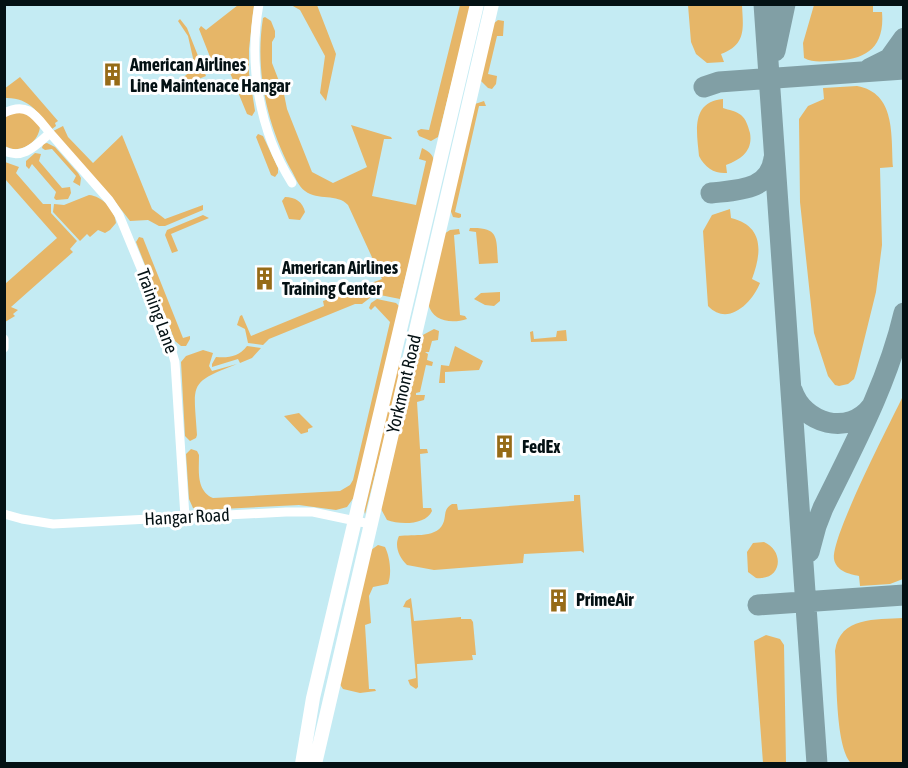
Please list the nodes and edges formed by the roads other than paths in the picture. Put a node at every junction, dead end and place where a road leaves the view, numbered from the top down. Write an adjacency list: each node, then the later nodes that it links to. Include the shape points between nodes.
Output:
1 (259, 4): 8 (street, via 255,63 260,102 273,144)
2 (484, 7): 5 (street, Yorkmont Road); 7 (street, Yorkmont Road)
3 (4, 112): 4 (street, Training Lane, via 27,109)
4 (50, 133): 6 (street, via 22,154); 16 (street, Training Lane, via 119,215 164,324 175,362)
5 (443, 150): 7 (street); 9 (street, Yorkmont Road)
6 (4, 151)
7 (458, 153): 10 (street, Yorkmont Road)
8 (292, 183)
9 (426, 222): 10 (street); 11 (street, Yorkmont Road)
10 (441, 224): 12 (street, Yorkmont Road)
11 (407, 303): 12 (street); 17 (street, Yorkmont Road)
12 (422, 307): 18 (street, Yorkmont Road)
13 (4, 339): 14 (street)
14 (4, 348)
15 (4, 514): 16 (street, Hangar Road, via 54,524)
16 (185, 517): 17 (street, Hangar Road, via 313,512)
17 (356, 520): 18 (street, Hangar Road); 19 (street, Yorkmont Road, via 312,699)
18 (370, 524): 20 (street, Yorkmont Road)
19 (302, 764)
20 (315, 764)

